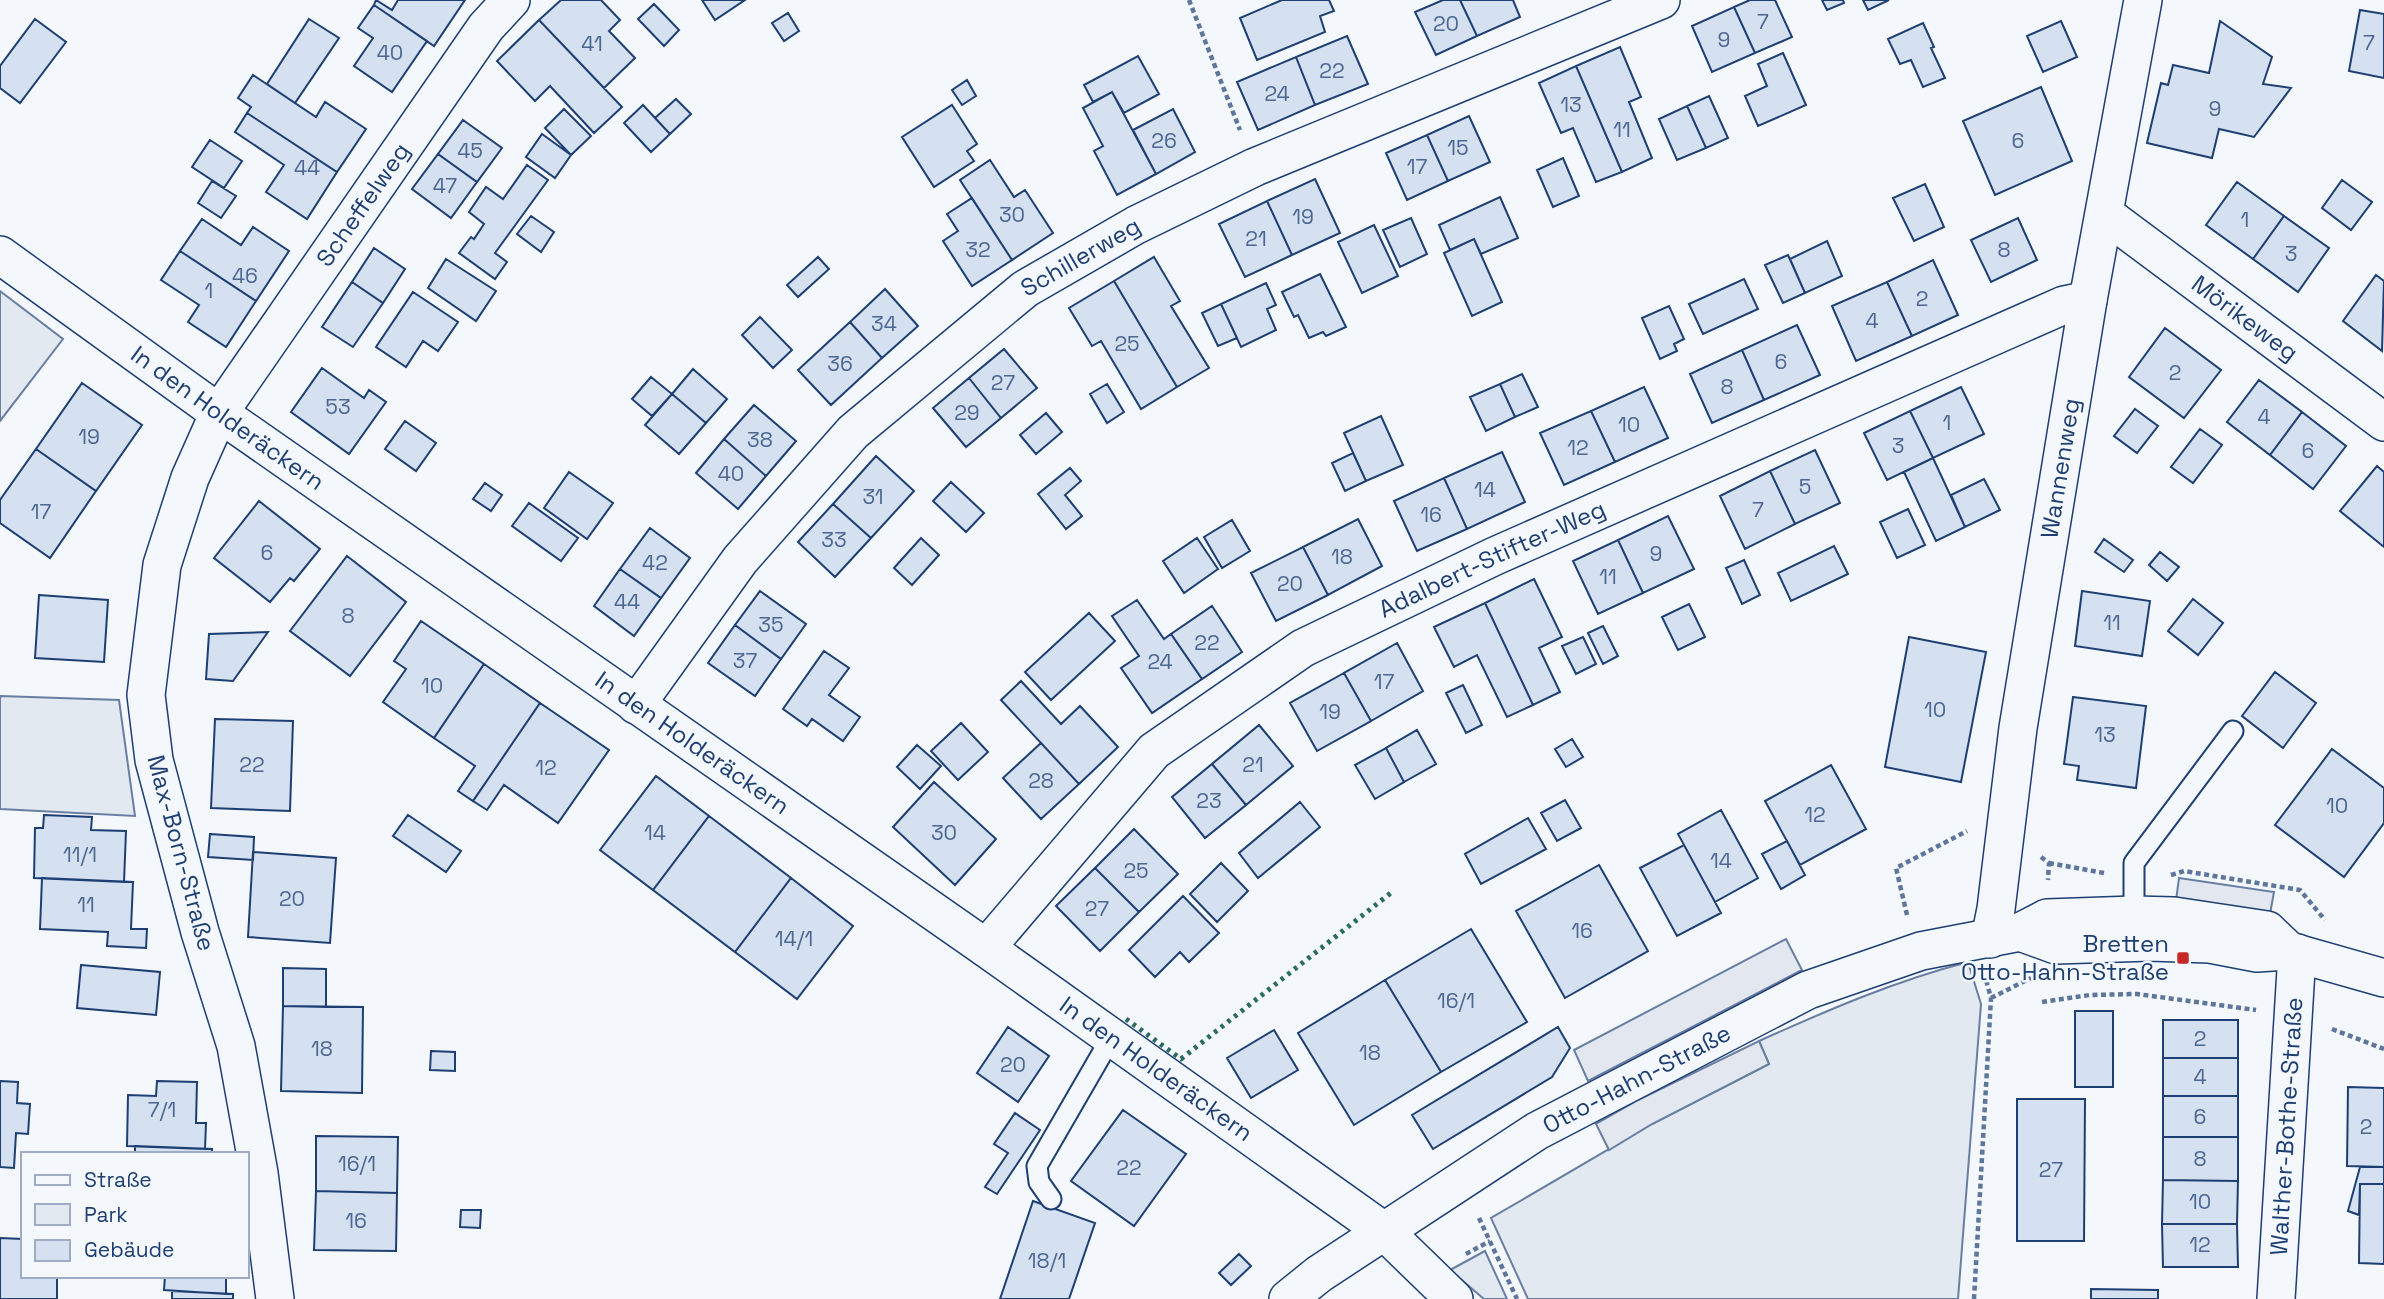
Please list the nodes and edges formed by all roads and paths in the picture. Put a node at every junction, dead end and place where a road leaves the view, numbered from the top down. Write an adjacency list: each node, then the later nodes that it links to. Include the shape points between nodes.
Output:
1 (511, 0): 9 (street, Scheffelweg, via 486,27)
2 (1189, 0): 5 (path)
3 (1661, 0): 5 (street, Schillerweg)
4 (2143, 0): 6 (street, Wannenweg)
5 (1255, 167): 11 (street, Schillerweg, via 1136,225 1025,289 853,432 740,560)
6 (2106, 215): 8 (street, Wannenweg); 10 (street, Mörikeweg)
7 (0, 255): 9 (street, In den Holderäckern)
8 (2088, 300): 14 (street, Wannenweg, via 2018,728 1996,909); 15 (street, Adalbert-Stifter-Weg, via 2064,304 1495,556 1303,648 1154,751)
9 (219, 413): 11 (street, In den Holderäckern); 26 (street, Max-Born-Straße, via 190,478 162,565 146,695 154,760 236,1046)
10 (2384, 422)
11 (636, 705): 15 (street, In den Holderäckern)
12 (2233, 731): 13 (lane, via 2134,863)
13 (2134, 915): 14 (street, Otto-Hahn-Straße, via 2047,918); 16 (street, Otto-Hahn-Straße, via 2267,930)
14 (2005, 935): 16 (street, Otto-Hahn-Straße, via 2056,945 2150,942 2210,944 2257,953); 23 (street, Otto-Hahn-Straße, via 1921,951 1808,990 1537,1131)
15 (986, 948): 21 (street, In den Holderäckern)
16 (2293, 952): 18 (street, Otto-Hahn-Straße); 20 (street, Walther-Bothe-Straße)
17 (2041, 972): 30 (path, via 1991,998)
18 (2384, 978)
19 (2042, 1002): 20 (path, via 2137,994 2231,1004)
20 (2292, 1017): 22 (path); 31 (street, Walther-Bothe-Straße)
21 (1111, 1038): 24 (lane, via 1037,1166 1039,1182); 25 (street, In den Holderäckern)
22 (2384, 1049)
23 (1462, 1181): 25 (street, Otto-Hahn-Straße); 29 (path)
24 (1051, 1199)
25 (1385, 1232): 27 (street, Otto-Hahn-Straße); 28 (street, In den Holderäckern)
26 (275, 1299)
27 (1288, 1299)
28 (1454, 1299)
29 (1517, 1299)
30 (1974, 1299)
31 (2276, 1299)

